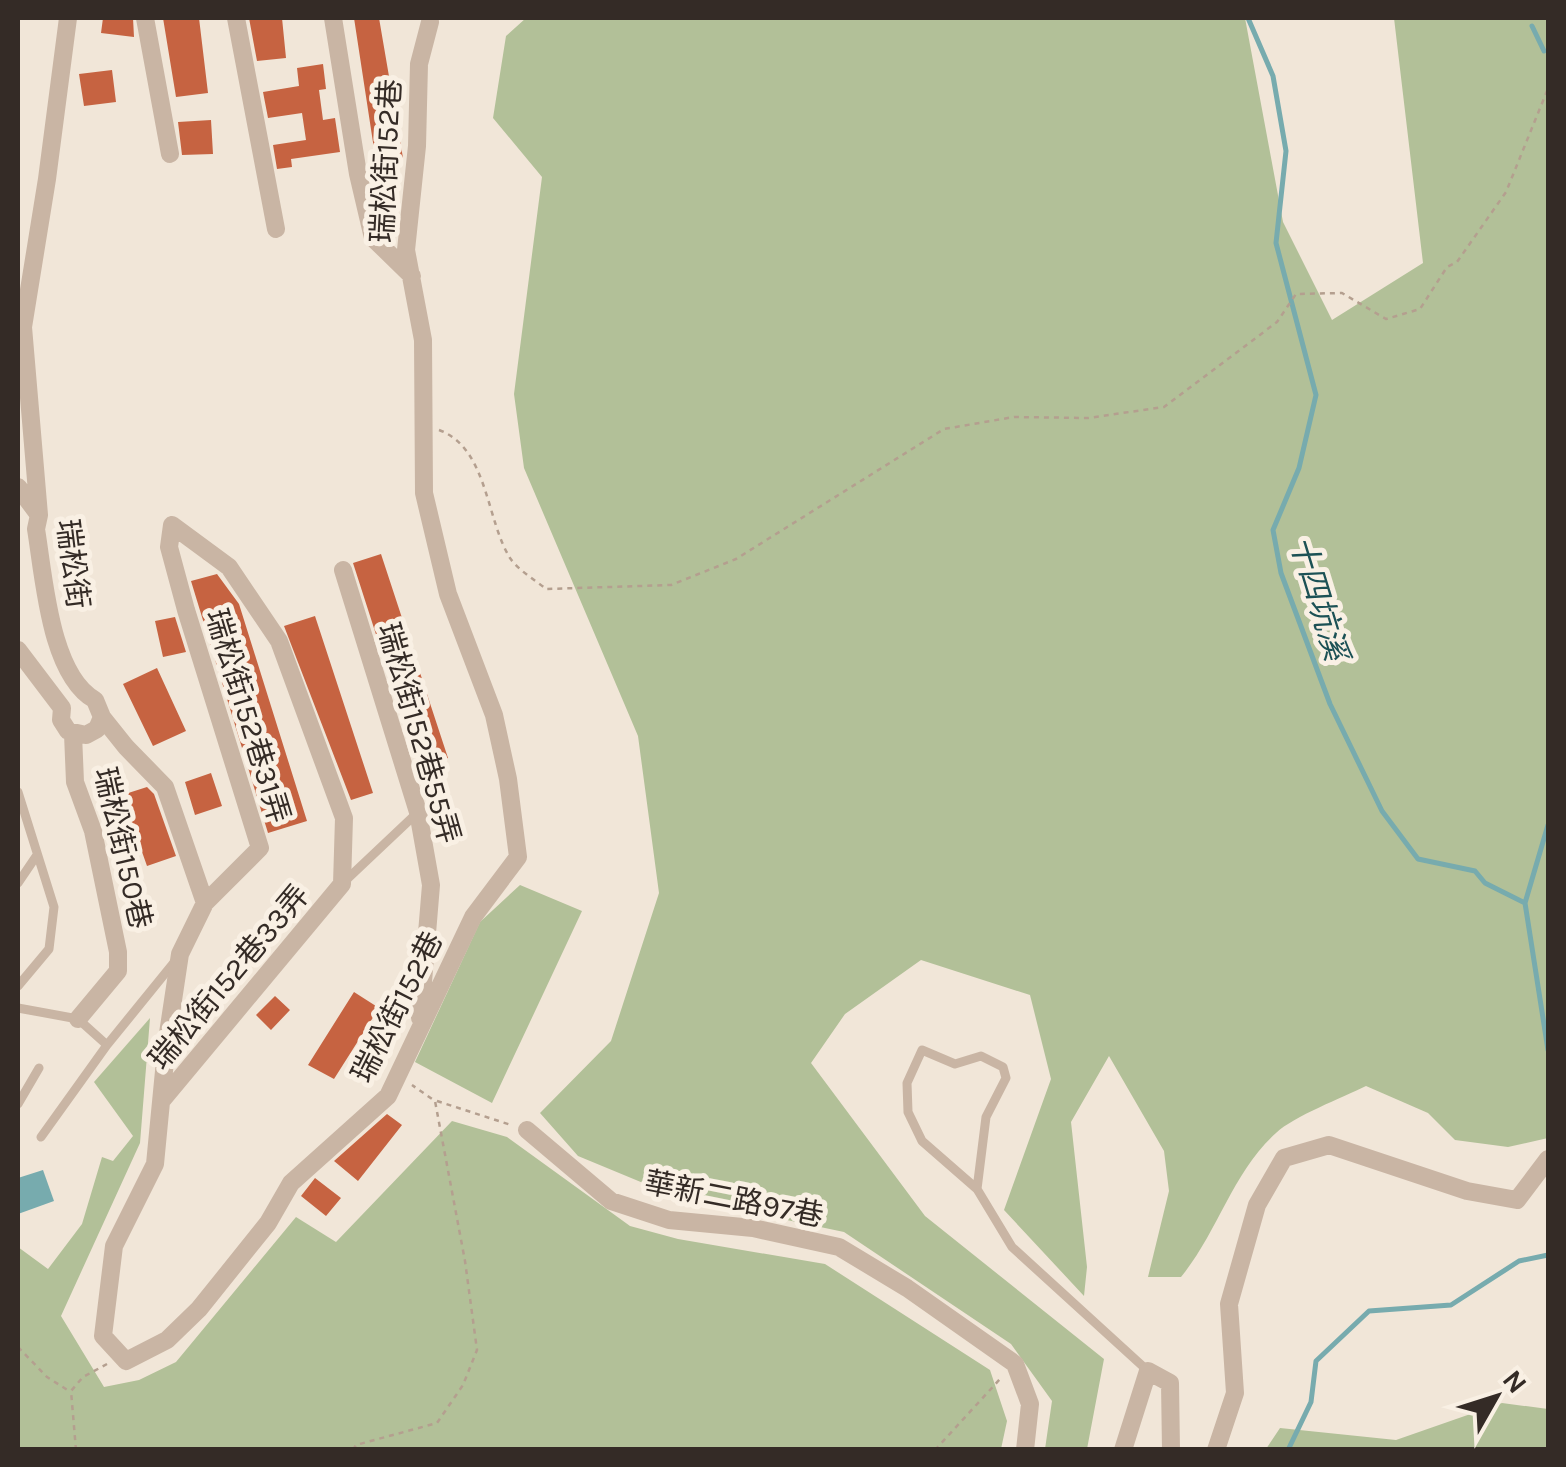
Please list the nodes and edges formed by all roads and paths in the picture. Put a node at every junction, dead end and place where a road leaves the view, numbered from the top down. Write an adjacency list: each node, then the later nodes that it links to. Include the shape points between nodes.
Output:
1 (68, 18): 12 (street, 瑞松街, via 24,328)
2 (144, 18): 7 (street)
3 (236, 18): 8 (street)
4 (333, 18): 9 (street, via 373,238)
5 (431, 19): 9 (street, 瑞松街152巷, via 419,64 406,250)
6 (1548, 72): 10 (path, via 1548,91 1506,192 1420,310 1386,319 1342,293 1296,294 1277,322 1164,407 944,429 736,559 671,585 546,589 512,560 466,452 446,433)
7 (170, 154)
8 (276, 229)
9 (412, 276): 10 (street, 瑞松街152巷, via 424,340)
10 (424, 425): 31 (street, 瑞松街152巷, via 424,493 448,594 494,715 518,857 474,917)
11 (18, 486): 12 (street)
12 (39, 515): 16 (street, 瑞松街, via 51,616 62,658)
13 (172, 525): 25 (street, 瑞松街152巷33弄, via 229,567 279,642 344,818); 26 (street, 瑞松街152巷31弄, via 169,548 260,848)
14 (342, 570): 22 (street, 瑞松街152巷55弄)
15 (18, 650): 17 (street)
16 (84, 695): 17 (street); 18 (street, 瑞松街, via 99,705)
17 (62, 708): 19 (street, via 61,720)
18 (102, 717): 19 (street, via 92,733); 26 (street, via 165,787)
19 (74, 734): 30 (street, 瑞松街150巷, via 75,782 93,831 118,952 118,971)
20 (18, 792): 21 (lane)
21 (20, 812): 23 (lane)
22 (418, 812): 25 (lane); 31 (street, 瑞松街152巷55弄, via 431,885)
23 (36, 855): 24 (lane); 28 (lane, via 54,906 50,950)
24 (18, 883)
25 (342, 884): 35 (street, 瑞松街152巷33弄)
26 (205, 902): 27 (street)
27 (180, 954): 32 (lane); 35 (street)
28 (18, 986)
29 (18, 1008): 30 (lane)
30 (78, 1019): 32 (lane)
31 (419, 1034): 34 (street, 瑞松街152巷)
32 (107, 1045): 39 (lane)
33 (39, 1068): 37 (lane)
34 (398, 1075): 36 (path); 43 (street, 瑞松街152巷, via 388,1096 290,1183 268,1223 168,1340 126,1361)
35 (161, 1100): 43 (street, via 155,1164 114,1246 103,1336)
36 (435, 1101): 38 (path); 48 (path, via 477,1350 437,1423)
37 (18, 1104)
38 (526, 1130): 44 (street, 華新二路97巷, via 611,1201 669,1220 752,1228 839,1247)
39 (42, 1136)
40 (1548, 1160): 53 (street, via 1516,1200 1467,1191 1329,1145 1284,1158 1257,1204 1229,1304 1235,1393)
41 (977, 1190): 41 (lane, via 922,1141 908,1112 907,1083 922,1050 955,1064 981,1056 1003,1067 1006,1078 986,1117); 45 (lane, via 1012,1247)
42 (18, 1347): 46 (path)
43 (119, 1354): 46 (path)
44 (1015, 1364): 49 (path); 50 (street, via 1030,1404)
45 (1148, 1371): 51 (street); 52 (street, via 1170,1383)
46 (70, 1392): 47 (path)
47 (76, 1450)
48 (353, 1450)
49 (934, 1450)
50 (1026, 1450)
51 (1124, 1450)
52 (1170, 1450)
53 (1216, 1450)

